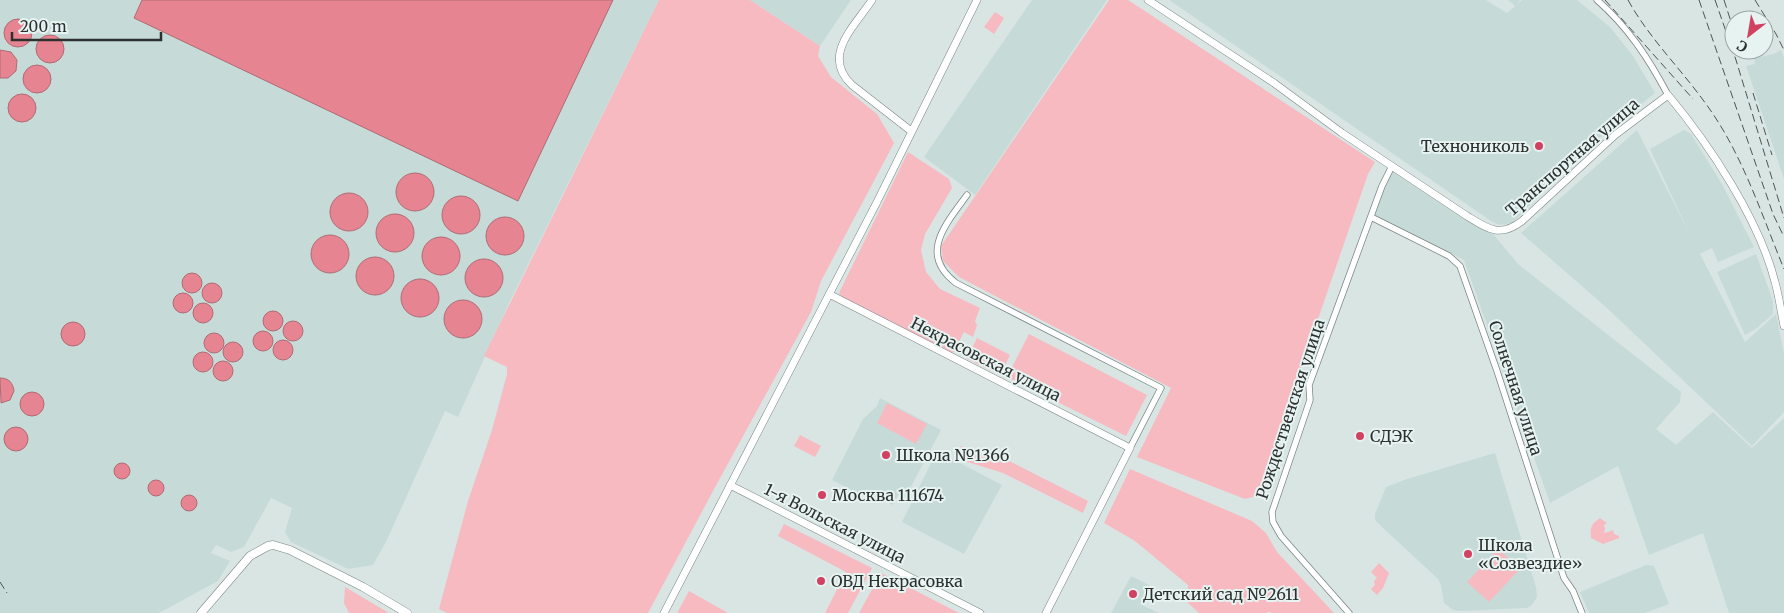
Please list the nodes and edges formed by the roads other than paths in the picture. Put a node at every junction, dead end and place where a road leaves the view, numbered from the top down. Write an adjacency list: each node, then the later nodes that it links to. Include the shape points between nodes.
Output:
1 (872, 0): 6 (street, via 841,48 839,68 852,86)
2 (977, 0): 6 (street)
3 (1148, 0): 7 (street, Транспортная улица)
4 (1597, 0): 5 (street, via 1641,48)
5 (1668, 95): 7 (street, Транспортная улица, via 1615,135 1518,224 1502,231 1486,228); 11 (street, via 1686,116 1748,214 1775,280)
6 (911, 131): 10 (street)
7 (1392, 166): 9 (street, Рождественская улица)
8 (967, 195): 12 (street, via 936,245 939,264 945,275 1161,388)
9 (1371, 217): 19 (street, Рождественская улица, via 1309,385 1310,400 1272,512 1280,536); 20 (street, Солнечная улица, via 1449,256 1460,266 1564,578)
10 (829, 294): 12 (street, Некрасовская улица); 13 (street)
11 (1784, 326)
12 (1130, 448): 18 (street)
13 (730, 485): 16 (street); 17 (street, 1-я Вольская улица)
14 (201, 613): 15 (main road, via 250,556 273,545 298,554)
15 (407, 613)
16 (664, 613)
17 (980, 613)
18 (1046, 613)
19 (1348, 613)
20 (1582, 613)

